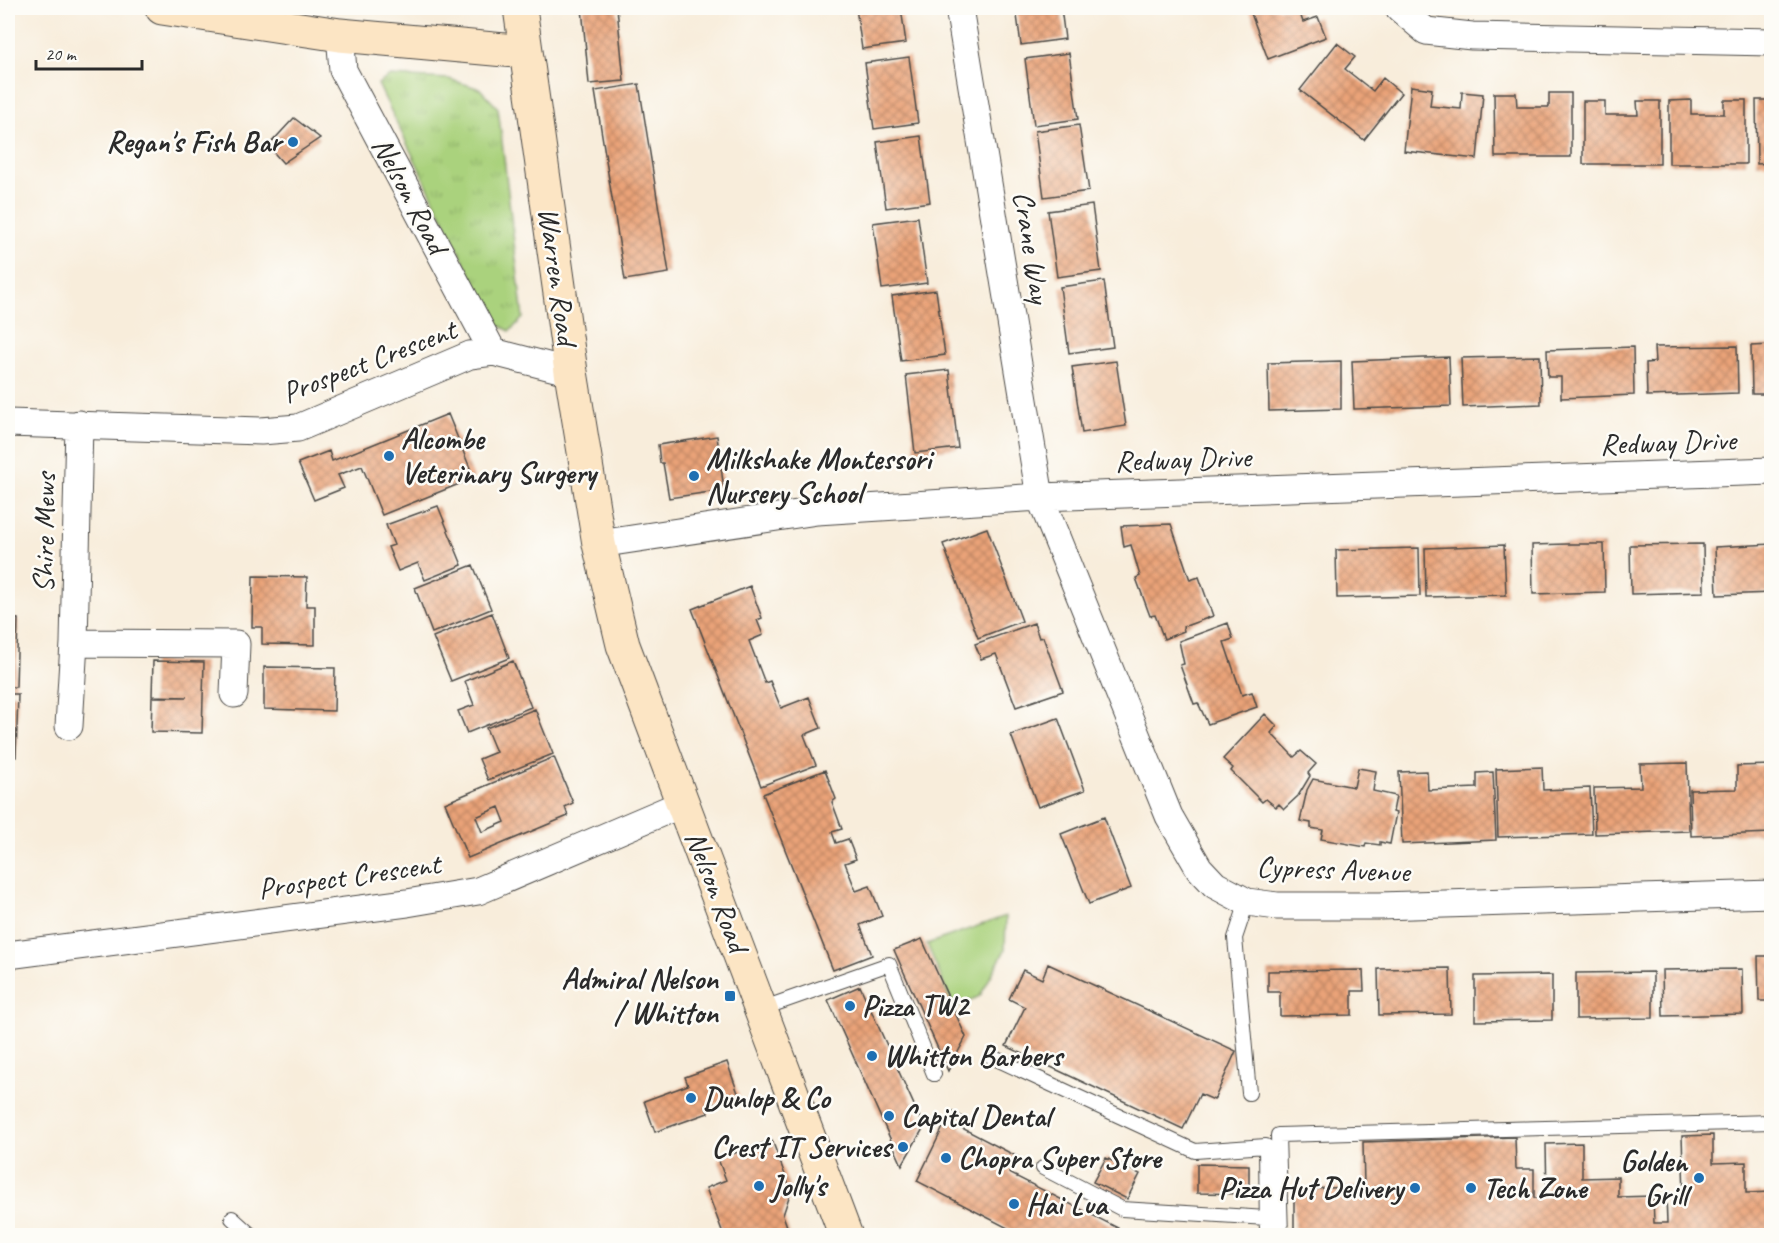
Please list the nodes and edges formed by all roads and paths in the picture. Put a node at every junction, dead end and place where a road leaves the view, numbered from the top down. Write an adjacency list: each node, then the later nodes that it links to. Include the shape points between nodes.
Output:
1 (162, 8): 5 (street)
2 (520, 8): 7 (street, Warren Road)
3 (959, 8): 13 (street, Crane Way)
4 (1398, 8): 6 (street, via 1426,31 1472,36)
5 (340, 35): 7 (street); 8 (street, Nelson Road, via 343,70)
6 (1772, 42)
7 (526, 52): 9 (street, Warren Road)
8 (492, 352): 9 (street, Prospect Crescent); 11 (street, Prospect Crescent, via 470,355 298,428 261,431)
9 (572, 372): 14 (street, Warren Road)
10 (8, 423): 11 (street, Prospect Crescent)
11 (79, 424): 15 (street, Shire Mews)
12 (1772, 471): 13 (street, Redway Drive)
13 (1040, 497): 14 (street, Redway Drive, via 817,512); 20 (street, Cypress Avenue, via 1169,816 1199,868 1215,885)
14 (599, 544): 18 (street, Nelson Road, via 622,645)
15 (74, 643): 16 (street, via 236,644); 17 (street, Shire Mews)
16 (234, 694)
17 (69, 726)
18 (684, 802): 21 (street, Prospect Crescent, via 478,891); 22 (street, Nelson Road)
19 (1772, 894): 20 (street, Cypress Avenue, via 1380,906 1277,906)
20 (1247, 902): 25 (lane, via 1235,938)
21 (8, 954)
22 (761, 1009): 24 (lane, via 889,964); 31 (street, Nelson Road)
23 (992, 1057): 29 (lane, via 1195,1151 1266,1146)
24 (934, 1074)
25 (1249, 1094)
26 (1772, 1122): 33 (lane, via 1278,1135)
27 (1043, 1168): 29 (lane, via 1122,1209)
28 (232, 1218): 30 (lane)
29 (1267, 1218): 32 (lane)
30 (252, 1236)
31 (846, 1236)
32 (1267, 1236)
33 (1281, 1236)

